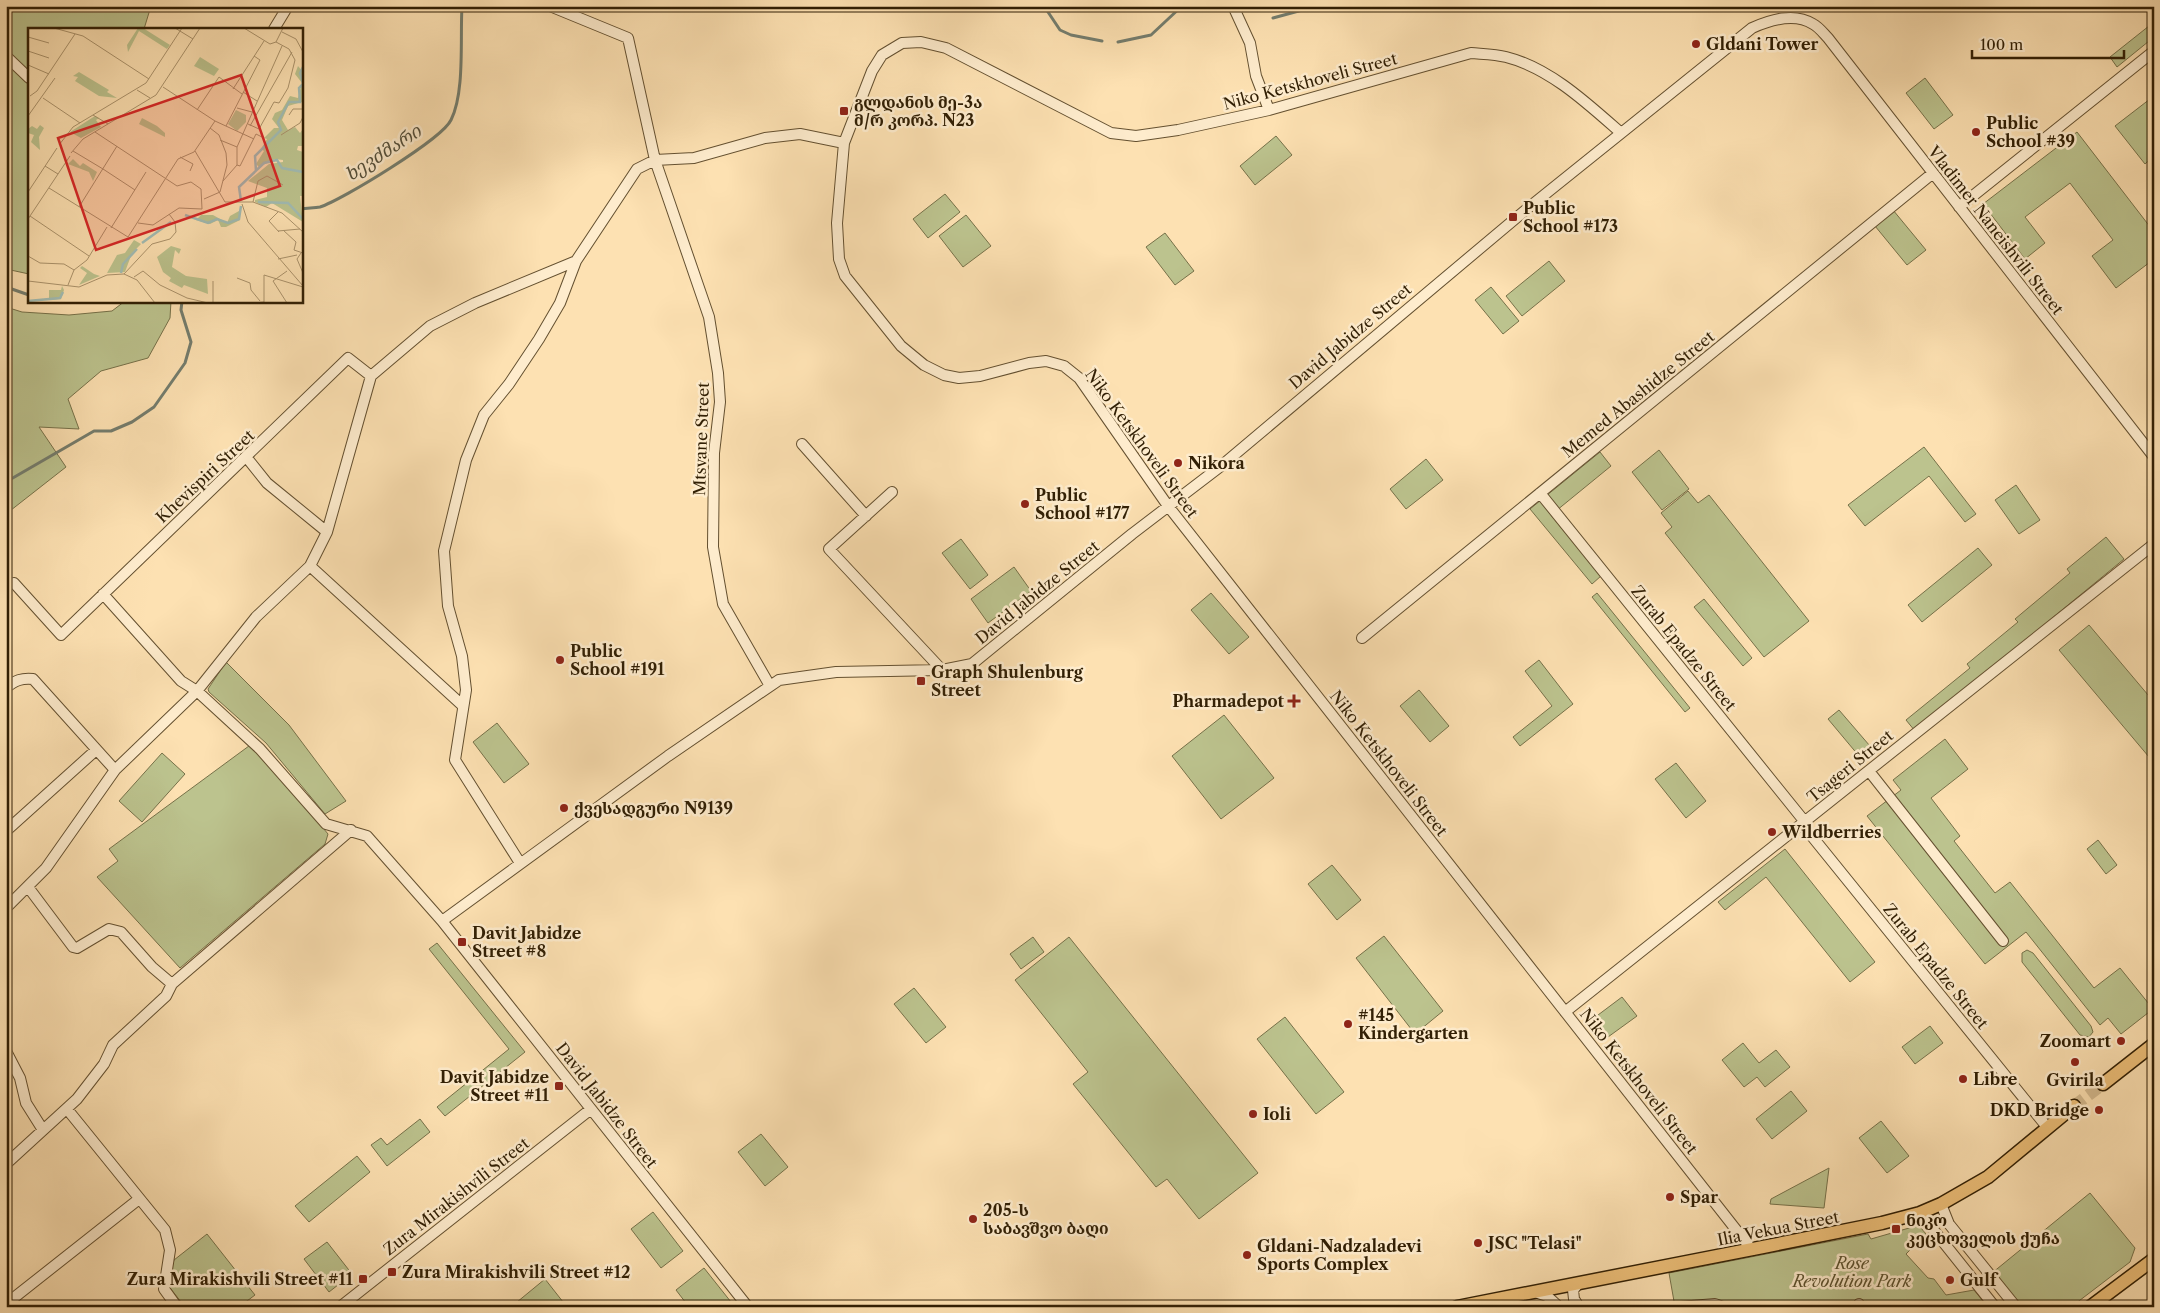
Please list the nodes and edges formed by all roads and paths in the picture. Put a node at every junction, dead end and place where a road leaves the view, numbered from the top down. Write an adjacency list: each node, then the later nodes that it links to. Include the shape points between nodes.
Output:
1 (288, 6): 5 (street)
2 (550, 6): 12 (street, Mtsvane Street, via 628,38)
3 (1234, 6): 9 (street, via 1250,43 1256,76)
4 (1813, 24): 10 (street, David Jabidze Street, via 1778,18 1752,28); 13 (street, Vladimer Naneishvili Street, via 1828,38)
5 (275, 28)
6 (2154, 51): 14 (street)
7 (6, 56): 8 (street)
8 (28, 77)
9 (1269, 110): 10 (street, Niko Ketskhoveli Street, via 1471,53 1505,56 1536,69 1585,101); 11 (street, Niko Ketskhoveli Street, via 1178,130 1136,136 1111,133 946,48 921,42 902,43 882,56 872,71)
10 (1621, 133): 22 (street, David Jabidze Street, via 1354,352 1221,466)
11 (844, 143): 12 (street, via 800,134 765,138 694,158); 22 (street, Niko Ketskhoveli Street, via 837,223 839,259 845,276 901,346 924,365 959,378 980,376 1028,363 1064,366 1079,378)
12 (655, 160): 15 (street, via 637,169); 31 (street, Mtsvane Street, via 709,317 718,373 720,402 714,453 713,547 723,604)
13 (1933, 173): 14 (street, Vladimer Naneishvili Street); 21 (street, Memed Abashidze Street)
14 (1960, 207): 18 (street, Vladimer Naneishvili Street)
15 (576, 262): 16 (street, via 475,303 430,326); 34 (street, via 560,302 539,339 484,415 466,460 444,551 448,606 462,656 466,690)
16 (371, 376): 19 (street, Khevispiri Street, via 348,358); 24 (street)
17 (802, 444): 23 (street)
18 (2154, 457)
19 (247, 458): 24 (street, via 267,483); 28 (street, Khevispiri Street)
20 (892, 492): 23 (street)
21 (1540, 493): 29 (street, Memed Abashidze Street); 38 (street, Zurab Epadze Street)
22 (1168, 506): 30 (street, David Jabidze Street, via 972,664); 47 (street, Niko Ketskhoveli Street)
23 (866, 516): 30 (street, via 829,549)
24 (327, 532): 26 (street)
25 (2154, 544): 37 (street, Tsageri Street)
26 (310, 566): 33 (street, via 256,617); 34 (street)
27 (14, 583): 28 (street, Khevispiri Street, via 61,636)
28 (103, 594): 33 (street, David Jabidze Street, via 180,681)
29 (1362, 638)
30 (942, 670): 31 (street, David Jabidze Street, via 836,672 779,680)
31 (770, 686): 41 (street, David Jabidze Street)
32 (6, 688): 35 (street, via 23,678 34,679)
33 (197, 691): 36 (street); 40 (street, David Jabidze Street, via 260,749 326,824)
34 (462, 705): 41 (street, via 455,760)
35 (96, 750): 36 (street); 39 (street)
36 (115, 770): 42 (street, via 46,868)
37 (1868, 771): 38 (street, Tsageri Street); 45 (street)
38 (1804, 823): 47 (street, Tsageri Street); 54 (street, Zurab Epadze Street)
39 (6, 830)
40 (351, 830): 44 (street, David Jabidze Street, via 366,836); 46 (street)
41 (520, 863): 44 (street, David Jabidze Street)
42 (28, 887): 43 (street); 46 (street, via 73,947 115,929)
43 (6, 908)
44 (442, 921): 53 (street, David Jabidze Street)
45 (2003, 941)
46 (172, 984): 52 (street, via 166,996 114,1045 104,1064)
47 (1565, 1012): 60 (street, Niko Ketskhoveli Street)
48 (2154, 1044): 50 (main road)
49 (6, 1051): 55 (street, via 20,1078 26,1103)
50 (2103, 1084)
51 (2074, 1106): 54 (main road, Ilia Vekua Street)
52 (67, 1109): 55 (street); 57 (street)
53 (591, 1109): 67 (street, Zura Mirakishvili Street); 68 (street, David Jabidze Street)
54 (2047, 1127): 58 (main road, Ilia Vekua Street, via 1988,1177)
55 (43, 1130): 56 (street)
56 (6, 1164)
57 (139, 1199): 64 (street); 66 (street, via 165,1230 170,1250 164,1289)
58 (1941, 1204): 59 (main road, Ilia Vekua Street); 74 (street, via 1949,1224)
59 (1920, 1213): 60 (main road, Ilia Vekua Street); 73 (street)
60 (1752, 1250): 62 (main road, Ilia Vekua Street)
61 (2154, 1259): 75 (main road)
62 (1579, 1283): 63 (main road, Ilia Vekua Street); 71 (street, via 1573,1290)
63 (1533, 1292): 69 (main road, Ilia Vekua Street); 70 (street, via 1547,1296)
64 (6, 1304)
65 (1676, 1306): 72 (street, via 1715,1304)
66 (177, 1307)
67 (340, 1307)
68 (748, 1307)
69 (1457, 1307)
70 (1559, 1307)
71 (1579, 1307)
72 (1724, 1307)
73 (1995, 1307)
74 (2016, 1307)
75 (2090, 1307)

